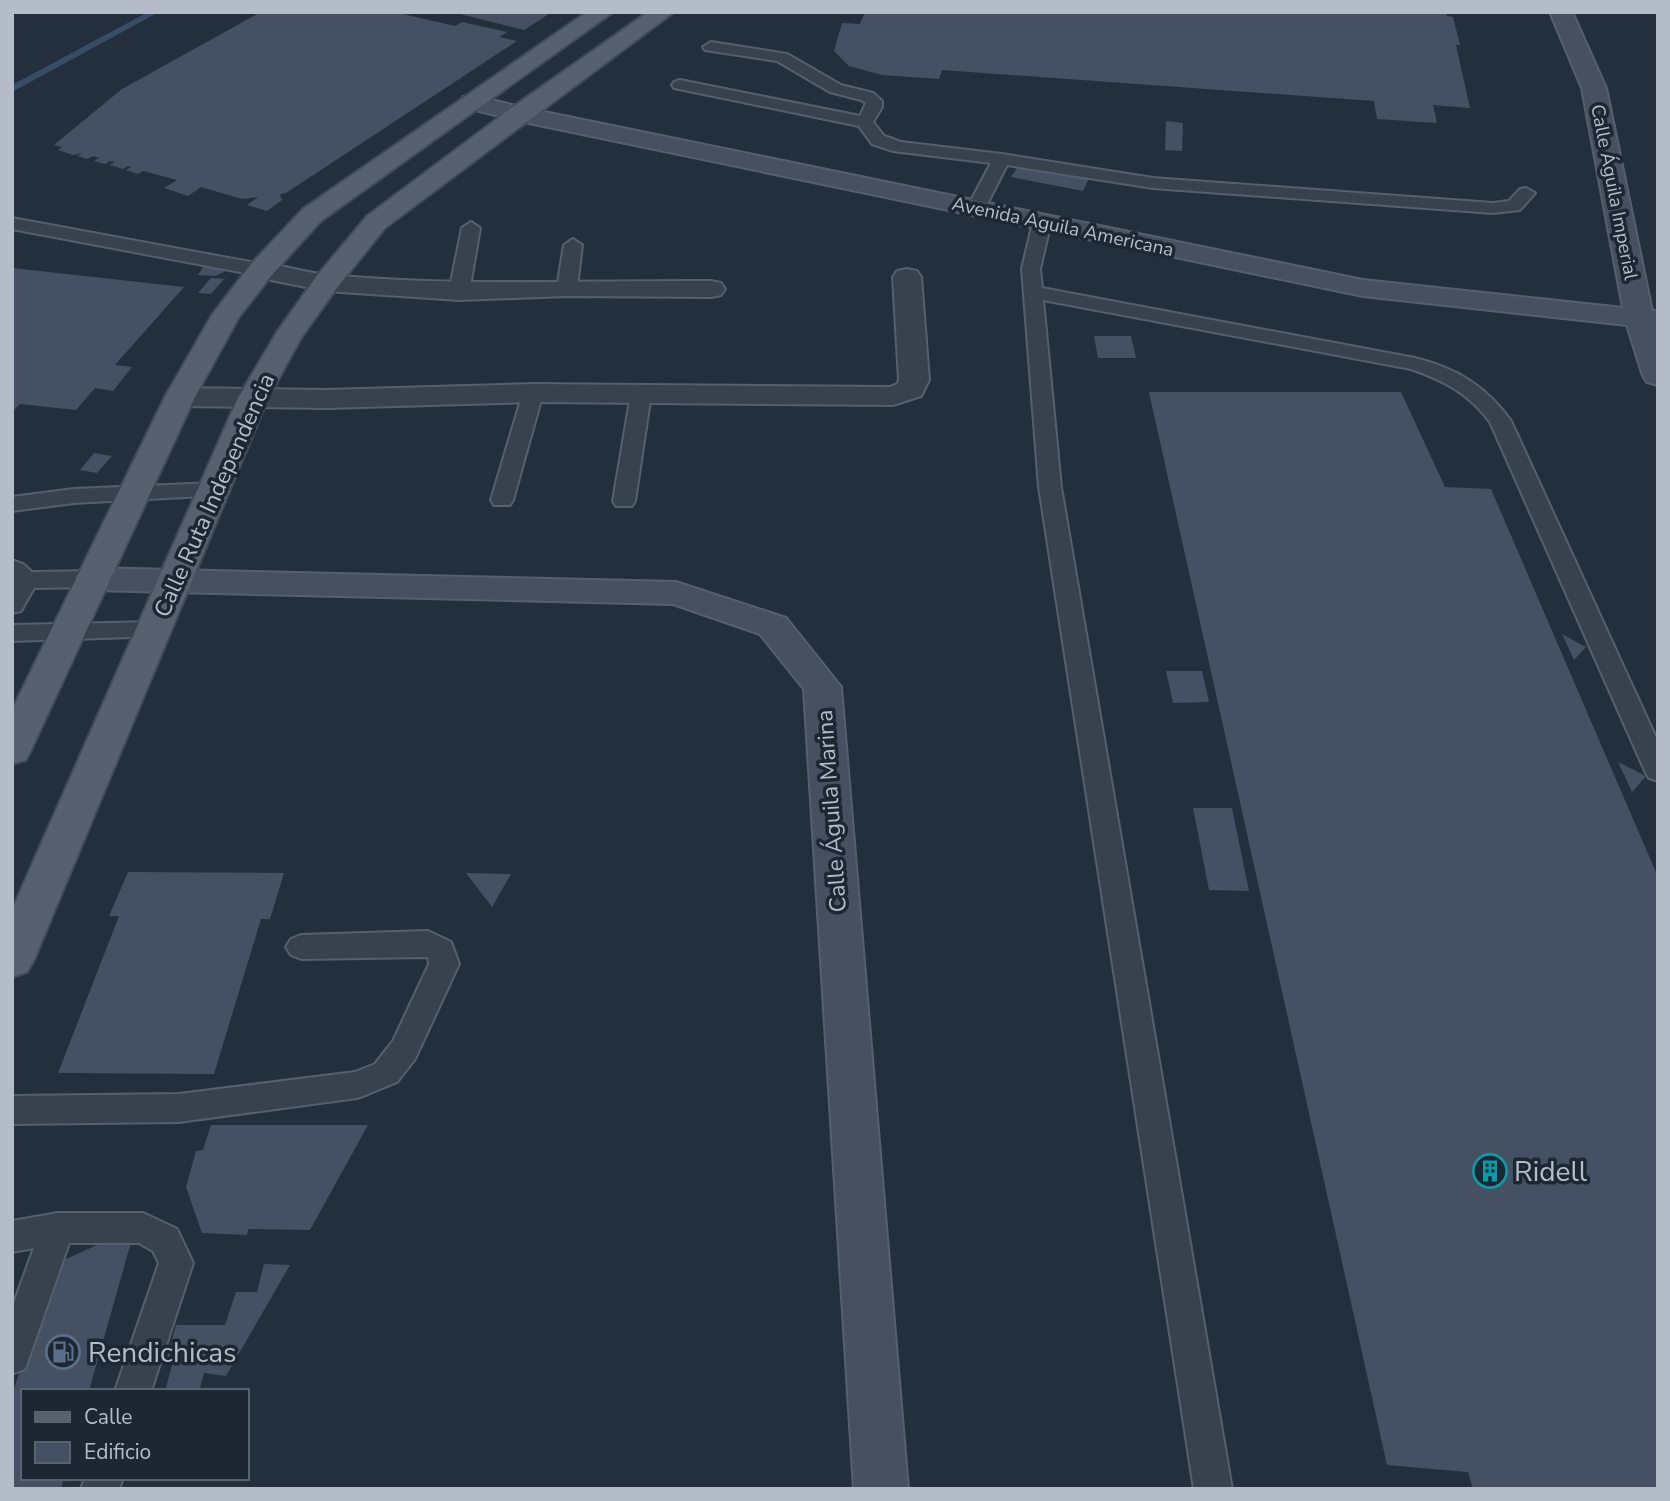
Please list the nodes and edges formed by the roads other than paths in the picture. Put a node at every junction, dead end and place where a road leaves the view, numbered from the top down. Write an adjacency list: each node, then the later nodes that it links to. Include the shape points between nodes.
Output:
1 (602, 12): 6 (main road)
2 (663, 12): 7 (main road, Calle Ruta Independencia)
3 (1561, 12): 23 (street, Calle Águila Imperial, via 1594,88)
4 (710, 47): 8 (lane, via 781,57 836,89 867,96 874,107)
5 (680, 85): 8 (lane)
6 (472, 102): 7 (street, Avenida Aguila Americana); 16 (main road, via 312,215)
7 (519, 114): 11 (street, Avenida Aguila Americana); 18 (main road, Calle Ruta Independencia, via 376,222)
8 (865, 122): 9 (lane, via 878,140 899,147)
9 (1002, 159): 10 (lane, via 1153,183 1493,208 1514,206); 11 (lane)
10 (1525, 193)
11 (976, 208): 12 (street, Avenida Aguila Americana)
12 (1042, 222): 22 (lane, via 1031,269); 23 (street, Avenida Aguila Americana, via 1363,288)
13 (12, 223): 16 (lane)
14 (471, 228): 21 (lane)
15 (573, 245): 19 (lane)
16 (261, 270): 18 (street); 27 (main road, via 226,315)
17 (907, 277): 26 (street, via 914,380 910,390 893,396)
18 (326, 283): 21 (street); 28 (main road, Calle Ruta Independencia)
19 (567, 288): 20 (street); 21 (street)
20 (711, 289)
21 (459, 292)
22 (1033, 292): 42 (lane, via 1415,364 1453,376 1479,393 1500,421); 51 (lane, via 1051,487)
23 (1648, 319): 24 (street, Calle Águila Imperial)
24 (1658, 376)
25 (533, 393): 26 (street); 28 (street); 31 (lane)
26 (641, 394): 32 (lane)
27 (180, 397): 28 (street); 30 (main road)
28 (253, 398): 29 (main road, Calle Ruta Independencia)
29 (214, 490): 30 (lane); 36 (main road, Calle Ruta Independencia)
30 (133, 495): 33 (lane); 35 (main road)
31 (502, 500)
32 (624, 501)
33 (12, 504)
34 (19, 574): 35 (lane); 37 (lane)
35 (92, 579): 36 (street, Calle Águila Marina); 39 (main road)
36 (175, 579): 38 (main road, Calle Ruta Independencia); 50 (street, Calle Águila Marina, via 676,593 773,626 822,687)
37 (12, 605)
38 (153, 630): 39 (lane); 44 (main road, Calle Ruta Independencia)
39 (69, 631): 40 (lane); 41 (main road)
40 (12, 633)
41 (12, 750)
42 (1658, 771)
43 (301, 947): 45 (lane, via 428,943 441,950 444,964 404,1050 387,1073 357,1085 178,1108)
44 (12, 960)
45 (12, 1110)
46 (58, 1228): 47 (lane); 48 (lane); 49 (lane, via 143,1227 165,1240 176,1263)
47 (12, 1237)
48 (12, 1357)
49 (134, 1389)
50 (881, 1489)
51 (1213, 1489)

